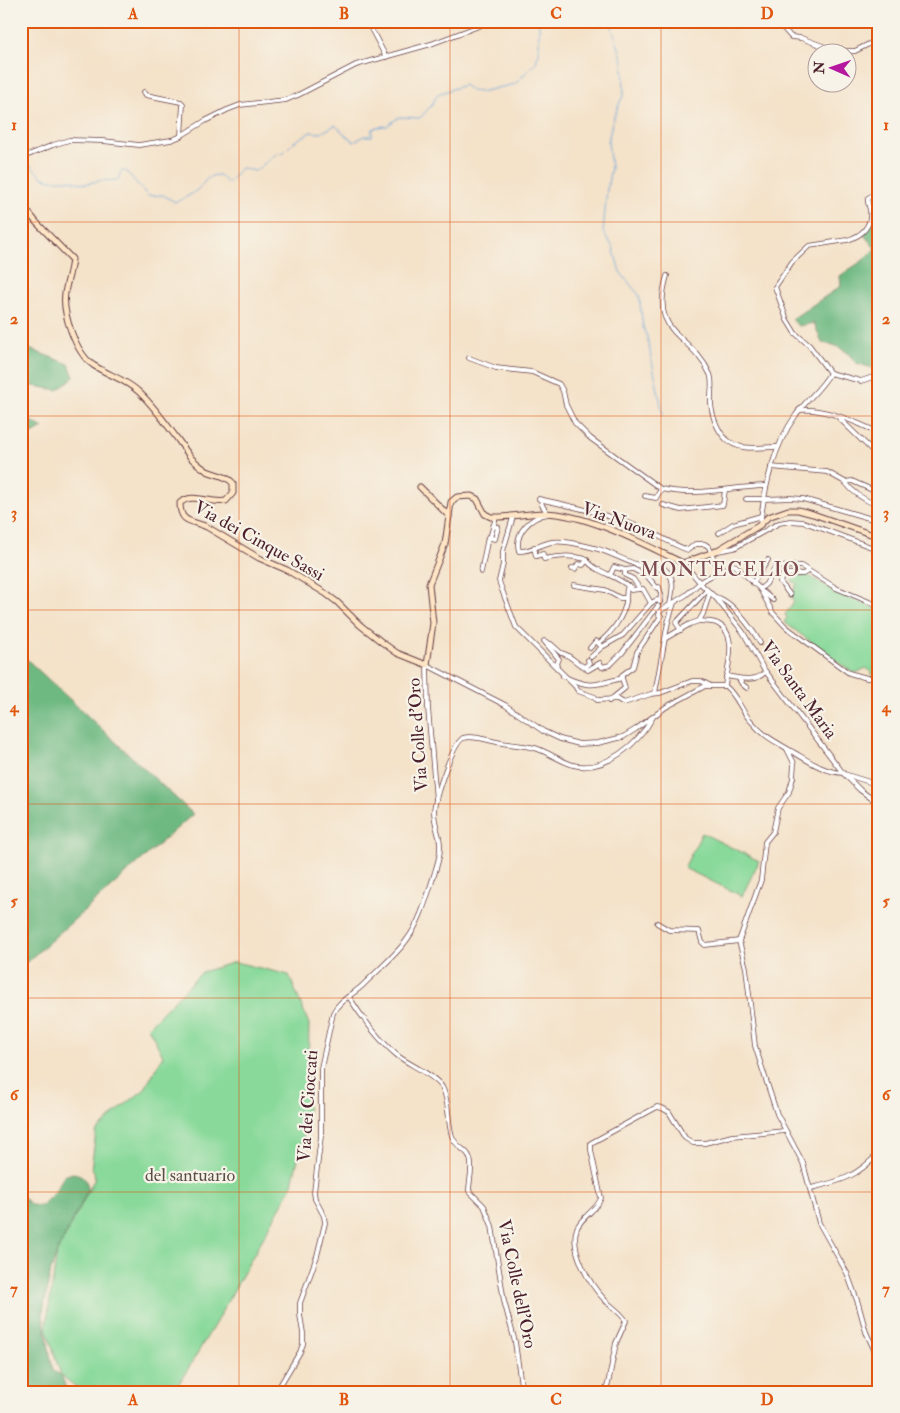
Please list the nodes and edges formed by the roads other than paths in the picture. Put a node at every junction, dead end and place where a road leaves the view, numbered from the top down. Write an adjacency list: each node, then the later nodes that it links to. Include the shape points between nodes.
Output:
1 (367, 21): 5 (street)
2 (488, 21): 5 (street, via 431,44)
3 (782, 21): 4 (street, via 783,28 791,37 831,49 855,51 868,44)
4 (879, 46)
5 (386, 57): 7 (street, via 356,65 286,100 240,105 227,110)
6 (144, 92): 7 (street, via 183,104)
7 (181, 136): 8 (street, via 139,146 69,140)
8 (21, 158)
9 (879, 162): 10 (street)
10 (879, 174)
11 (879, 191): 15 (street, via 868,198 870,220 865,230 847,240 809,246 792,262 775,287 787,320)
12 (21, 204): 85 (street, Via dei Cinque Sassi, via 72,259 65,303 82,354 91,364 140,392 191,458 233,483 233,493 226,501 185,499 180,503 183,517 287,570 325,593 360,625 397,652)
13 (667, 276): 20 (street, via 662,292 663,310 671,329 693,349 710,373 710,400 720,431 731,442 744,447)
14 (469, 358): 28 (street, via 496,368 532,372 559,384 575,423 590,438)
15 (830, 373): 16 (street, via 861,381); 17 (street)
16 (879, 375)
17 (799, 410): 18 (street, via 820,410); 20 (street)
18 (837, 416): 19 (street); 21 (street)
19 (879, 433)
20 (778, 447): 24 (street)
21 (871, 451): 22 (street); 23 (street)
22 (879, 452)
23 (879, 458)
24 (771, 467): 25 (street, via 827,472); 26 (street)
25 (845, 482): 30 (street); 35 (street, via 868,502)
26 (765, 486): 29 (street); 33 (street)
27 (420, 487): 37 (street)
28 (661, 489): 29 (street, via 693,493); 31 (street, via 656,498)
29 (725, 490): 34 (street, via 722,505 681,510)
30 (879, 493)
31 (645, 496)
32 (746, 499): 33 (street)
33 (764, 499): 38 (street); 41 (street, via 803,499)
34 (663, 505)
35 (879, 506)
36 (548, 514): 40 (street, Via Nuova); 45 (street, via 524,527 519,551); 47 (street, via 540,500 613,517 688,550 695,544 705,544); 50 (street, Via Nuova, via 580,520 640,541)
37 (449, 516): 39 (street, via 452,500 464,495 475,498 485,514); 85 (street, via 445,544 429,584 433,624)
38 (761, 516): 42 (street); 43 (street, via 738,522)
39 (496, 517): 40 (street, Via Nuova); 55 (street)
40 (513, 517): 88 (street, via 503,551 499,582 516,627)
41 (879, 521)
42 (760, 524): 44 (street, via 780,512 798,510); 47 (street)
43 (719, 533)
44 (879, 537)
45 (534, 547): 48 (street, via 536,556 542,554 544,559 572,555); 72 (street, via 562,541 598,549 645,567 663,568 671,574)
46 (879, 550): 47 (street, via 804,522 790,521 779,523 732,549)
47 (714, 552): 50 (street); 56 (street)
48 (587, 560): 51 (street, via 583,565); 57 (street)
49 (768, 560): 60 (street)
50 (683, 563): 59 (street, Via Santa Maria)
51 (572, 568)
52 (775, 568): 54 (street, via 800,566); 58 (street, via 776,574); 65 (street)
53 (625, 570): 57 (street, via 614,567); 63 (street, via 625,575); 73 (street, via 633,569 659,588 662,594)
54 (808, 571): 58 (street); 74 (street, via 836,588)
55 (481, 572)
56 (719, 572): 59 (street); 60 (street, via 733,565)
57 (610, 575): 62 (street, via 620,578)
58 (782, 576): 66 (street, via 780,582)
59 (701, 581): 64 (street, Via Santa Maria); 70 (street)
60 (753, 583): 65 (street)
61 (574, 585): 68 (street, via 605,590)
62 (628, 586): 63 (street, via 632,590); 68 (street)
63 (640, 589): 71 (street)
64 (706, 589): 67 (street, Via Santa Maria); 75 (street); 78 (street)
65 (761, 590): 69 (street); 90 (street, via 773,613 786,626 849,673 867,678)
66 (790, 595)
67 (715, 597): 82 (street, via 734,609); 87 (street, Via Santa Maria, via 743,632)
68 (626, 598): 83 (street, via 615,626)
69 (773, 600)
70 (675, 602): 72 (street); 76 (street)
71 (651, 603): 73 (street, via 657,600); 77 (street)
72 (670, 605): 73 (street)
73 (659, 606): 79 (street); 91 (street, via 659,618 637,652 633,667)
74 (879, 606)
75 (699, 621): 80 (street); 89 (street, via 719,624 730,635)
76 (668, 622): 78 (street); 81 (street)
77 (633, 623): 79 (street); 83 (street, via 623,635)
78 (676, 623): 80 (street)
79 (641, 629): 86 (street, via 610,665 602,667 600,663)
80 (681, 630): 81 (street)
81 (666, 638): 96 (street)
82 (760, 643)
83 (600, 645): 84 (street, via 596,641); 86 (street)
84 (590, 648)
85 (427, 664): 98 (street, via 504,705 543,731 568,741 608,742 623,737); 102 (street, Via Colle d'Oro)
86 (587, 668): 88 (street, via 544,641 559,659 556,666)
87 (765, 672): 92 (street, via 758,677); 100 (street, Via Santa Maria)
88 (562, 674): 91 (street, via 578,684 590,686); 97 (street, via 580,693)
89 (726, 676): 92 (street); 94 (street)
90 (879, 677)
91 (622, 678): 97 (street, via 625,688)
92 (739, 678): 95 (street)
93 (709, 686): 94 (street); 96 (street, via 694,681); 98 (street)
94 (725, 686): 99 (street, via 759,730)
95 (747, 688)
96 (654, 693): 97 (street, via 624,703)
97 (609, 701)
98 (653, 717): 102 (street, Via dei Cioccati, via 623,751 589,766 570,764 534,748 463,738 452,753)
99 (787, 749): 100 (street, via 814,764); 105 (street, via 794,765 794,778 779,806 773,832 764,842 761,880)
100 (843, 773): 101 (street); 103 (street, Via Santa Maria)
101 (879, 785)
102 (436, 804): 106 (street, Via dei Cioccati, via 434,818 440,855 416,925 402,946)
103 (879, 804)
104 (657, 923): 105 (street, via 669,930 699,931 705,945)
105 (739, 940): 107 (street, via 746,966 756,1048)
106 (349, 997): 111 (street, Via dei Cioccati, via 333,1011 322,1064 321,1136 314,1192 325,1221 317,1256 300,1303 303,1342); 112 (street, Via Colle dell'Oro, via 366,1023 391,1050 436,1081 443,1090 453,1138 470,1159 469,1191 485,1208 492,1226)
107 (785, 1131): 109 (street, via 802,1161); 113 (street, via 693,1143 685,1138 668,1112 657,1107 591,1143 601,1198 578,1228 578,1251 594,1288 626,1321 617,1341)
108 (879, 1153): 109 (street, via 850,1177)
109 (811, 1188): 110 (street, via 818,1222 846,1271 865,1330)
110 (879, 1360)
111 (276, 1392)
112 (522, 1392)
113 (605, 1392)

